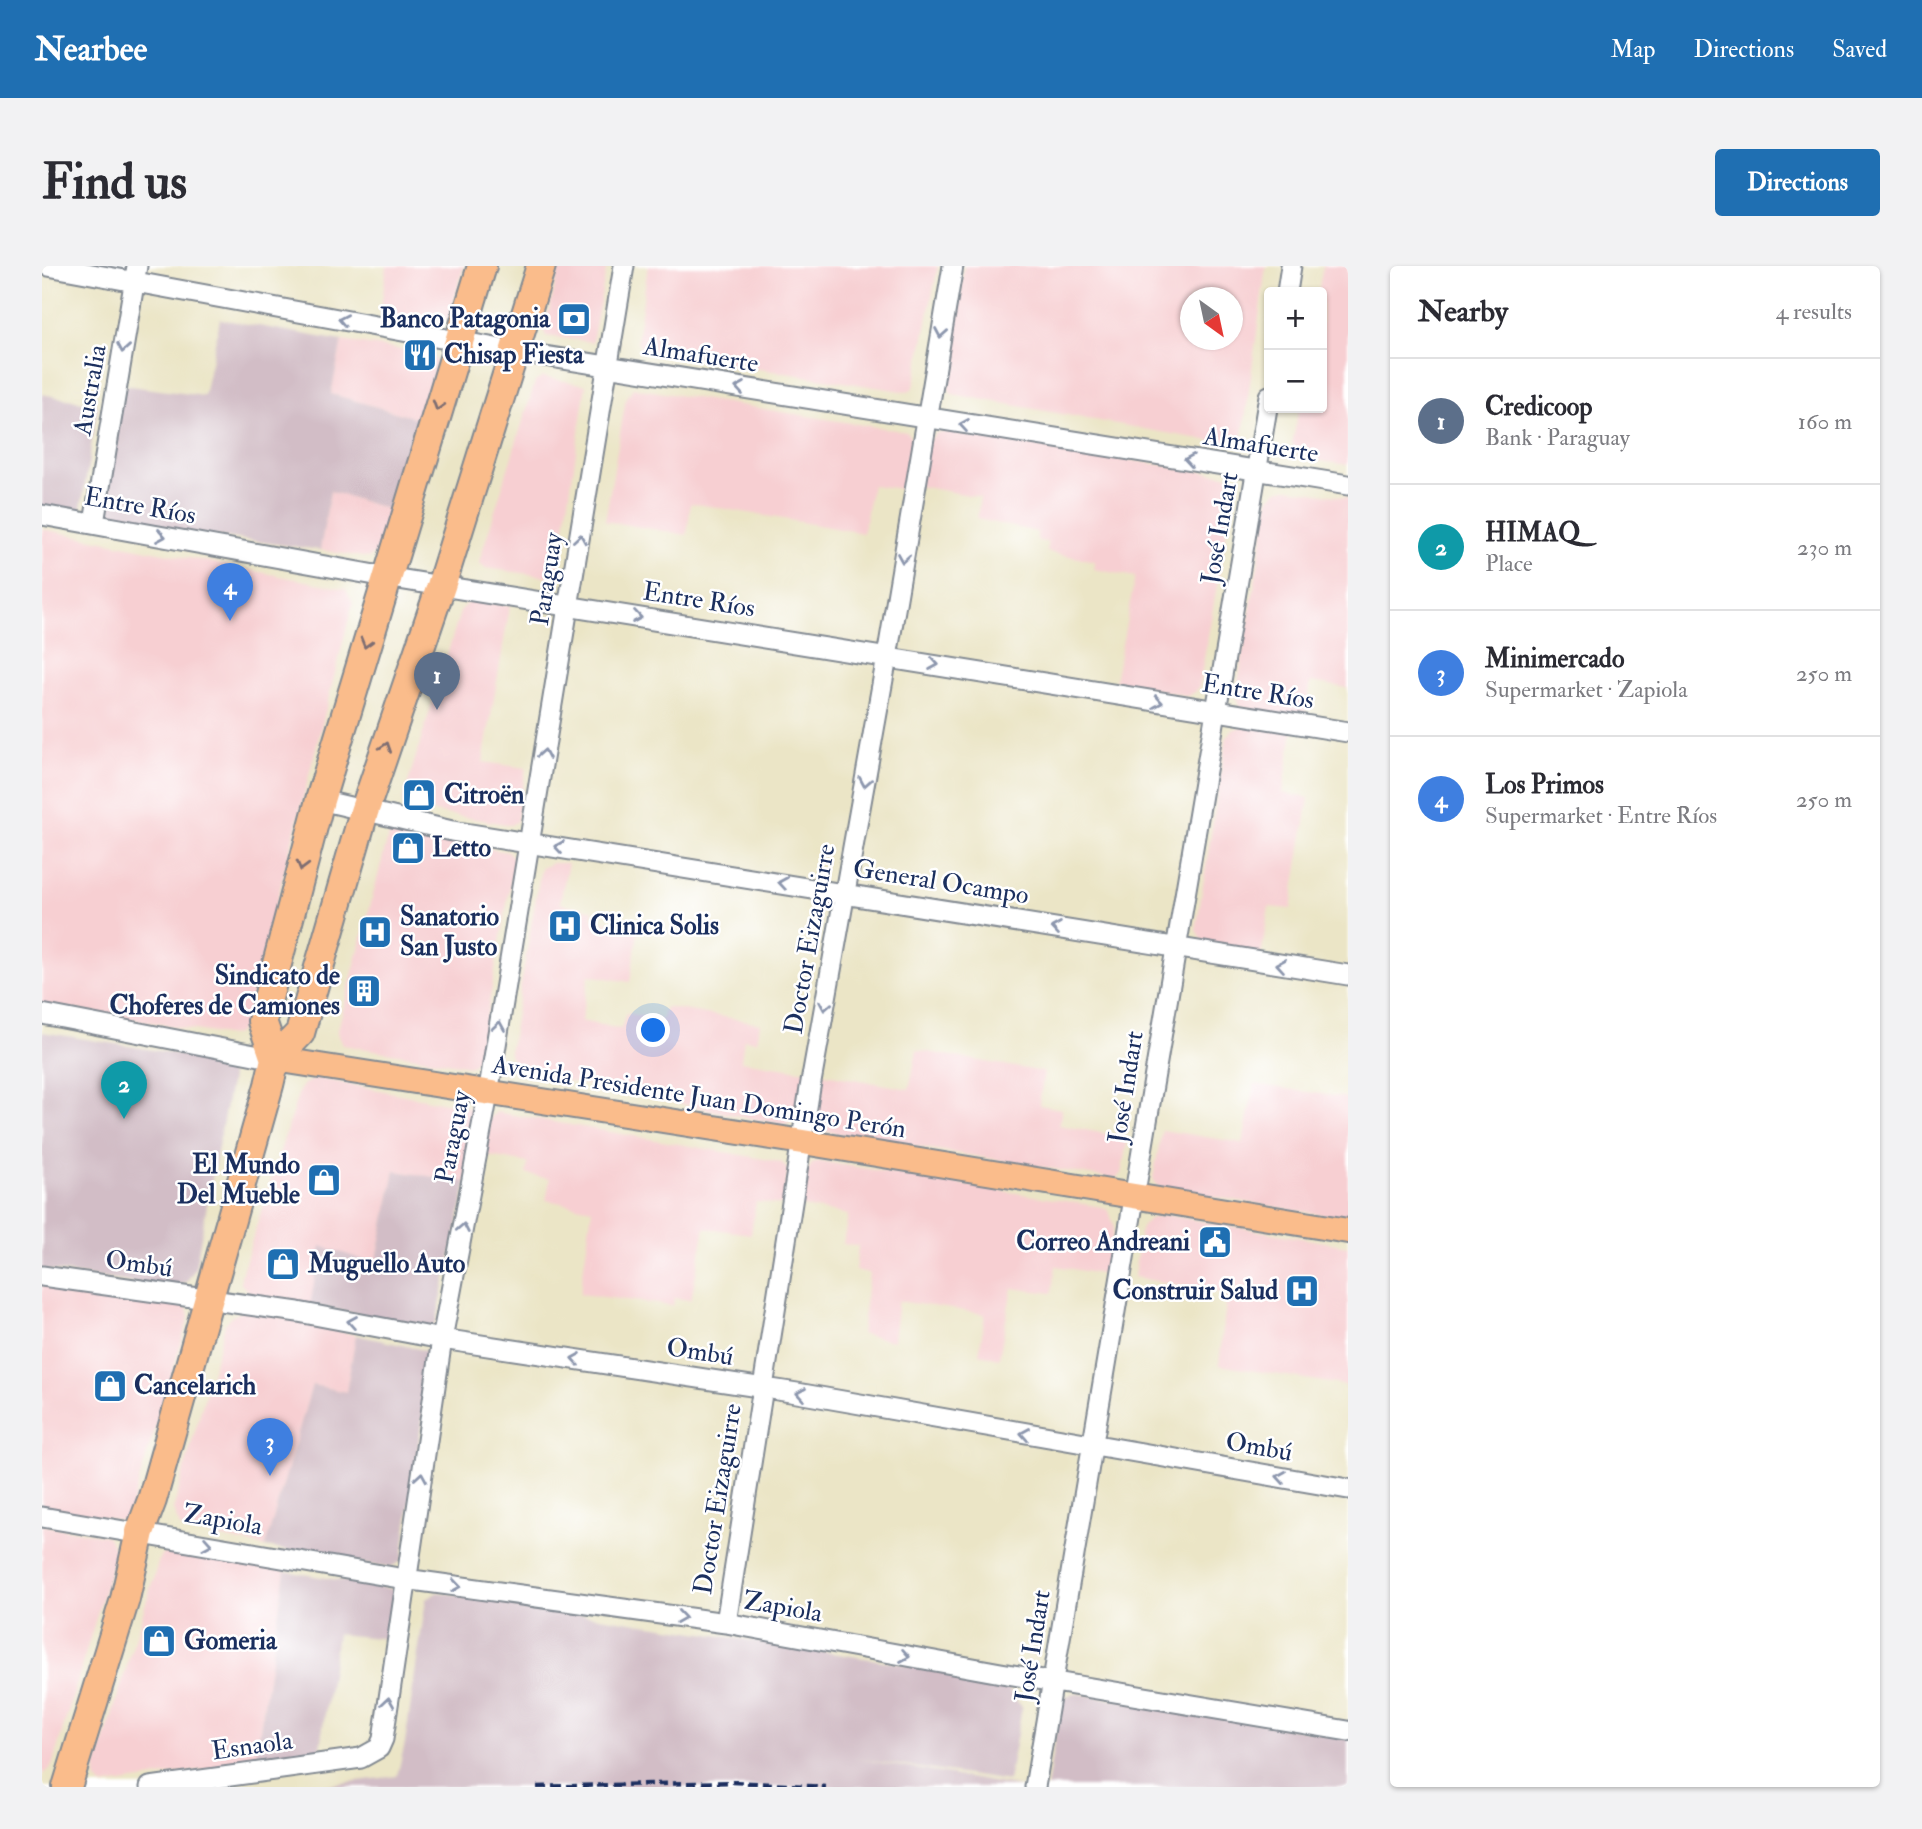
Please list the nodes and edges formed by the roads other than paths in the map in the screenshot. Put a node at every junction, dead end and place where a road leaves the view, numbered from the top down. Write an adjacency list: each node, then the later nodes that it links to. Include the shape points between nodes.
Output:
1 (48, 266): 7 (street, Almafuerte)
2 (482, 266): 9 (highway)
3 (541, 266): 10 (highway)
4 (624, 266): 11 (street, Paraguay)
5 (953, 266): 13 (street, Doctor Eizaguirre, one-way to 13)
6 (1292, 266): 8 (street)
7 (136, 273): 9 (street, Almafuerte, one-way to 7); 17 (street, Australia, one-way to 17)
8 (1288, 287)
9 (458, 341): 10 (street, Almafuerte); 18 (highway, one-way to 18)
10 (516, 352): 11 (street, Almafuerte); 19 (highway)
11 (607, 366): 13 (street, Almafuerte, one-way to 11); 20 (street, Paraguay, one-way to 11)
12 (1266, 413): 14 (street, José Indart)
13 (926, 418): 14 (street, Almafuerte, one-way to 13); 21 (street, Doctor Eizaguirre, one-way to 21)
14 (1256, 471): 15 (street, Almafuerte); 22 (street, José Indart)
15 (1348, 485)
16 (42, 515): 17 (street, Entre Ríos)
17 (94, 523): 18 (street, Entre Ríos, one-way to 18)
18 (386, 577): 19 (street, Entre Ríos); 24 (highway, one-way to 24)
19 (441, 586): 20 (street, Entre Ríos); 25 (highway, one-way to 19)
20 (569, 606): 21 (street, Entre Ríos, one-way to 21); 26 (street, Paraguay, one-way to 20)
21 (887, 657): 22 (street, Entre Ríos, one-way to 22); 27 (street, Doctor Eizaguirre, one-way to 27)
22 (1216, 712): 23 (street, Entre Ríos); 28 (street, José Indart)
23 (1348, 733)
24 (320, 800): 25 (street, General Ocampo); 31 (highway, one-way to 31, via 262,1021)
25 (364, 811): 26 (street, General Ocampo); 31 (highway, via 300,1034)
26 (529, 843): 27 (street, General Ocampo, one-way to 26); 32 (street, Paraguay, one-way to 26)
27 (845, 893): 28 (street, General Ocampo, one-way to 27); 33 (street, Doctor Eizaguirre, one-way to 33)
28 (1176, 948): 29 (street, General Ocampo, one-way to 28); 34 (street, José Indart)
29 (1348, 975)
30 (42, 1014): 31 (street, Avenida Presidente Juan Domingo Perón)
31 (275, 1059): 32 (main road, Avenida Presidente Juan Domingo Perón); 37 (highway)
32 (488, 1094): 33 (main road, Avenida Presidente Juan Domingo Perón); 38 (street, Paraguay, one-way to 32)
33 (803, 1142): 34 (main road, Avenida Presidente Juan Domingo Perón); 39 (street, Doctor Eizaguirre)
34 (1135, 1197): 35 (main road, Avenida Presidente Juan Domingo Perón); 40 (street, José Indart)
35 (1348, 1231)
36 (42, 1276): 37 (street, Ombú)
37 (209, 1300): 38 (street, Ombú, one-way to 37); 43 (highway)
38 (442, 1339): 39 (street, Ombú, one-way to 38); 44 (street, Paraguay, one-way to 38)
39 (762, 1388): 40 (street, Ombú, one-way to 39); 45 (street, Doctor Eizaguirre)
40 (1092, 1446): 41 (street, Ombú, one-way to 40); 46 (street, José Indart)
41 (1348, 1489)
42 (42, 1517): 43 (street, Zapiola)
43 (140, 1532): 44 (street, Zapiola, one-way to 44); 49 (highway, via 125,1599)
44 (405, 1578): 45 (street, Zapiola, one-way to 45); 48 (street, Paraguay, one-way to 44, via 379,1748 383,1739)
45 (726, 1623): 46 (street, Zapiola, one-way to 46)
46 (1054, 1682): 47 (street, Zapiola); 51 (street, José Indart)
47 (1348, 1731)
48 (361, 1758): 50 (street, Esnaola)
49 (66, 1787)
50 (150, 1787)
51 (1035, 1787)

